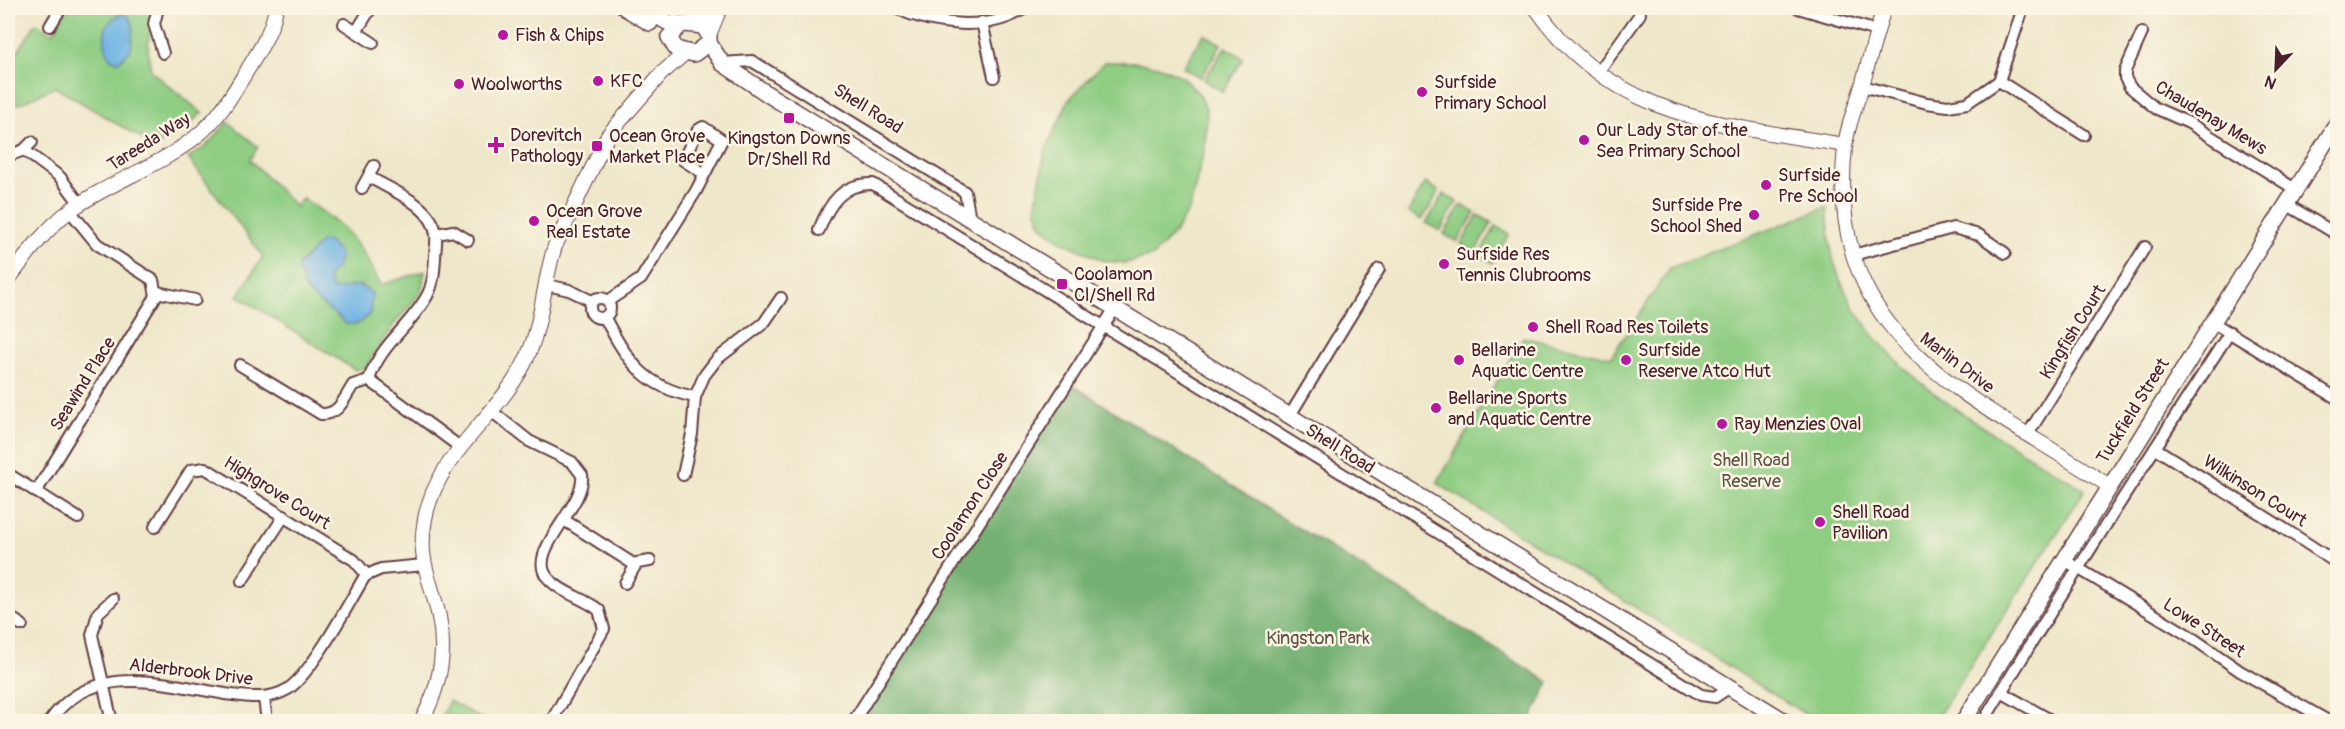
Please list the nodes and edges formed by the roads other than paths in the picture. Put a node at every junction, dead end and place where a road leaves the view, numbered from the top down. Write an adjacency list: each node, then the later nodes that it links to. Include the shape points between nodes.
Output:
1 (61, 8): 18 (street)
2 (158, 8): 25 (street, via 154,24)
3 (276, 8): 44 (street, Tareeda Way, via 264,42 227,103 208,125 185,145)
4 (371, 8): 20 (street)
5 (625, 8): 23 (main road)
6 (643, 8): 16 (main road, via 656,17)
7 (718, 8): 16 (street); 22 (street)
8 (895, 8): 15 (street, via 929,20)
9 (1024, 8): 15 (street)
10 (1536, 8): 28 (street, via 1579,58)
11 (1798, 8): 19 (street)
12 (1884, 8): 19 (street, Marlin Drive)
13 (2023, 8): 31 (street)
14 (1640, 14): 28 (street)
15 (982, 22): 30 (street)
16 (686, 23): 22 (main road, via 703,26); 23 (main road)
17 (344, 24): 20 (street)
18 (50, 26)
19 (1877, 31): 32 (street, Marlin Drive)
20 (356, 32): 24 (street)
21 (2142, 33): 42 (street, Chaudenay Mews, via 2125,70 2130,87 2155,108 2189,123)
22 (709, 39): 26 (main road); 27 (main road, Shell Road)
23 (670, 40): 26 (main road, Shell Road); 29 (street)
24 (373, 43)
25 (163, 53)
26 (689, 54): 29 (street); 33 (main road, Shell Road)
27 (722, 63): 33 (main road, Shell Road); 45 (street, Shell Road, via 752,61 965,192)
28 (1598, 73): 36 (street, via 1639,98 1686,116)
29 (661, 74): 56 (street, via 608,135 555,246)
30 (994, 77)
31 (1999, 81): 32 (street, via 1967,103 1948,105); 35 (street)
32 (1862, 86): 36 (street, Marlin Drive)
33 (769, 95): 45 (main road, Shell Road)
34 (2337, 122): 42 (main road, Tuckfield Street)
35 (2084, 135)
36 (1845, 145): 53 (street, Marlin Drive, via 1843,195)
37 (8, 156): 44 (street, via 28,146 60,177)
38 (374, 166): 40 (street)
39 (703, 173): 61 (street, via 696,191 641,279)
40 (369, 177): 41 (street); 48 (street, via 420,208 431,220)
41 (362, 188)
42 (2295, 189): 43 (main road, Tuckfield Street)
43 (2286, 204): 49 (street); 64 (main road, Tuckfield Street)
44 (75, 208): 55 (street, Tareeda Way, via 47,231); 57 (street, via 97,244 153,280)
45 (964, 216): 46 (street); 62 (main road, Shell Road)
46 (947, 228): 47 (street, Shell Road, via 873,184 861,184 838,195); 65 (street, Shell Road)
47 (819, 230)
48 (436, 234): 50 (street, via 453,231); 68 (street, via 433,280 428,293 394,336)
49 (2337, 235)
50 (468, 240)
51 (2145, 247): 73 (street, Kingfish Court)
52 (2005, 254): 53 (street, via 1979,235 1953,228)
53 (1853, 255): 73 (street, Marlin Drive, via 1865,291 1877,311 1913,354 1946,381)
54 (1379, 269): 72 (street)
55 (8, 280)
56 (547, 285): 60 (street); 71 (street, via 541,321 523,366)
57 (157, 292): 59 (street); 79 (street, Seawind Place)
58 (781, 298): 69 (street, via 764,323 710,367)
59 (195, 300)
60 (592, 301): 61 (street, via 599,298); 63 (street, via 591,314)
61 (608, 302): 63 (street, via 611,309)
62 (1115, 308): 65 (street, Coolamon Close); 72 (main road, Shell Road)
63 (605, 318): 69 (street, via 621,349 647,379)
64 (2212, 322): 66 (street); 78 (main road, Tuckfield Street)
65 (1105, 327): 97 (street, Shell Road, via 1701,695 1715,698); 105 (street, Coolamon Close)
66 (2230, 332): 70 (street); 75 (street)
67 (240, 365): 68 (street, via 321,414 330,415 353,385)
68 (369, 380): 74 (street)
69 (695, 397): 77 (street)
70 (2337, 399)
71 (490, 410): 74 (street); 82 (street, via 529,441 579,469 582,490)
72 (1289, 417): 97 (main road, Shell Road)
73 (2028, 434): 78 (street, Marlin Drive)
74 (460, 447): 87 (street, via 432,491 424,520)
75 (2155, 448): 86 (street, Wilkinson Court, via 2272,518); 89 (street)
76 (8, 474): 79 (street)
77 (683, 475)
78 (2109, 486): 84 (main road, Tuckfield Street)
79 (36, 492): 81 (street)
80 (284, 516): 83 (street, Highgrove Court, via 200,467 186,476); 90 (street, Highgrove Court, via 354,560); 91 (street)
81 (78, 518)
82 (564, 520): 88 (street); 100 (street, via 544,553 544,572 556,584 599,610 604,629)
83 (154, 526)
84 (2062, 560): 89 (street, Lowe Street); 107 (main road, Tuckfield Street)
85 (650, 561): 88 (street)
86 (2337, 564)
87 (424, 565): 90 (street, via 381,569); 104 (street, via 439,615 442,664)
88 (636, 565): 92 (street)
89 (2077, 568): 98 (street); 110 (street, Lowe Street, via 2240,671)
90 (367, 575): 99 (street, Alderbrook Drive, via 306,671 288,689)
91 (242, 581)
92 (625, 583)
93 (113, 599): 96 (street, via 98,613 92,630)
94 (8, 616): 95 (street)
95 (22, 625)
96 (102, 682): 99 (street, Alderbrook Drive, via 135,680); 101 (street, Alderbrook Drive, via 76,694); 102 (street)
97 (1730, 687): 106 (main road, Shell Road)
98 (2001, 692): 108 (street); 109 (street)
99 (264, 698): 103 (street)
100 (552, 720)
101 (49, 722)
102 (112, 722)
103 (267, 722)
104 (421, 722)
105 (853, 722)
106 (1786, 722)
107 (1963, 722)
108 (1983, 722)
109 (2054, 722)
110 (2330, 722)

